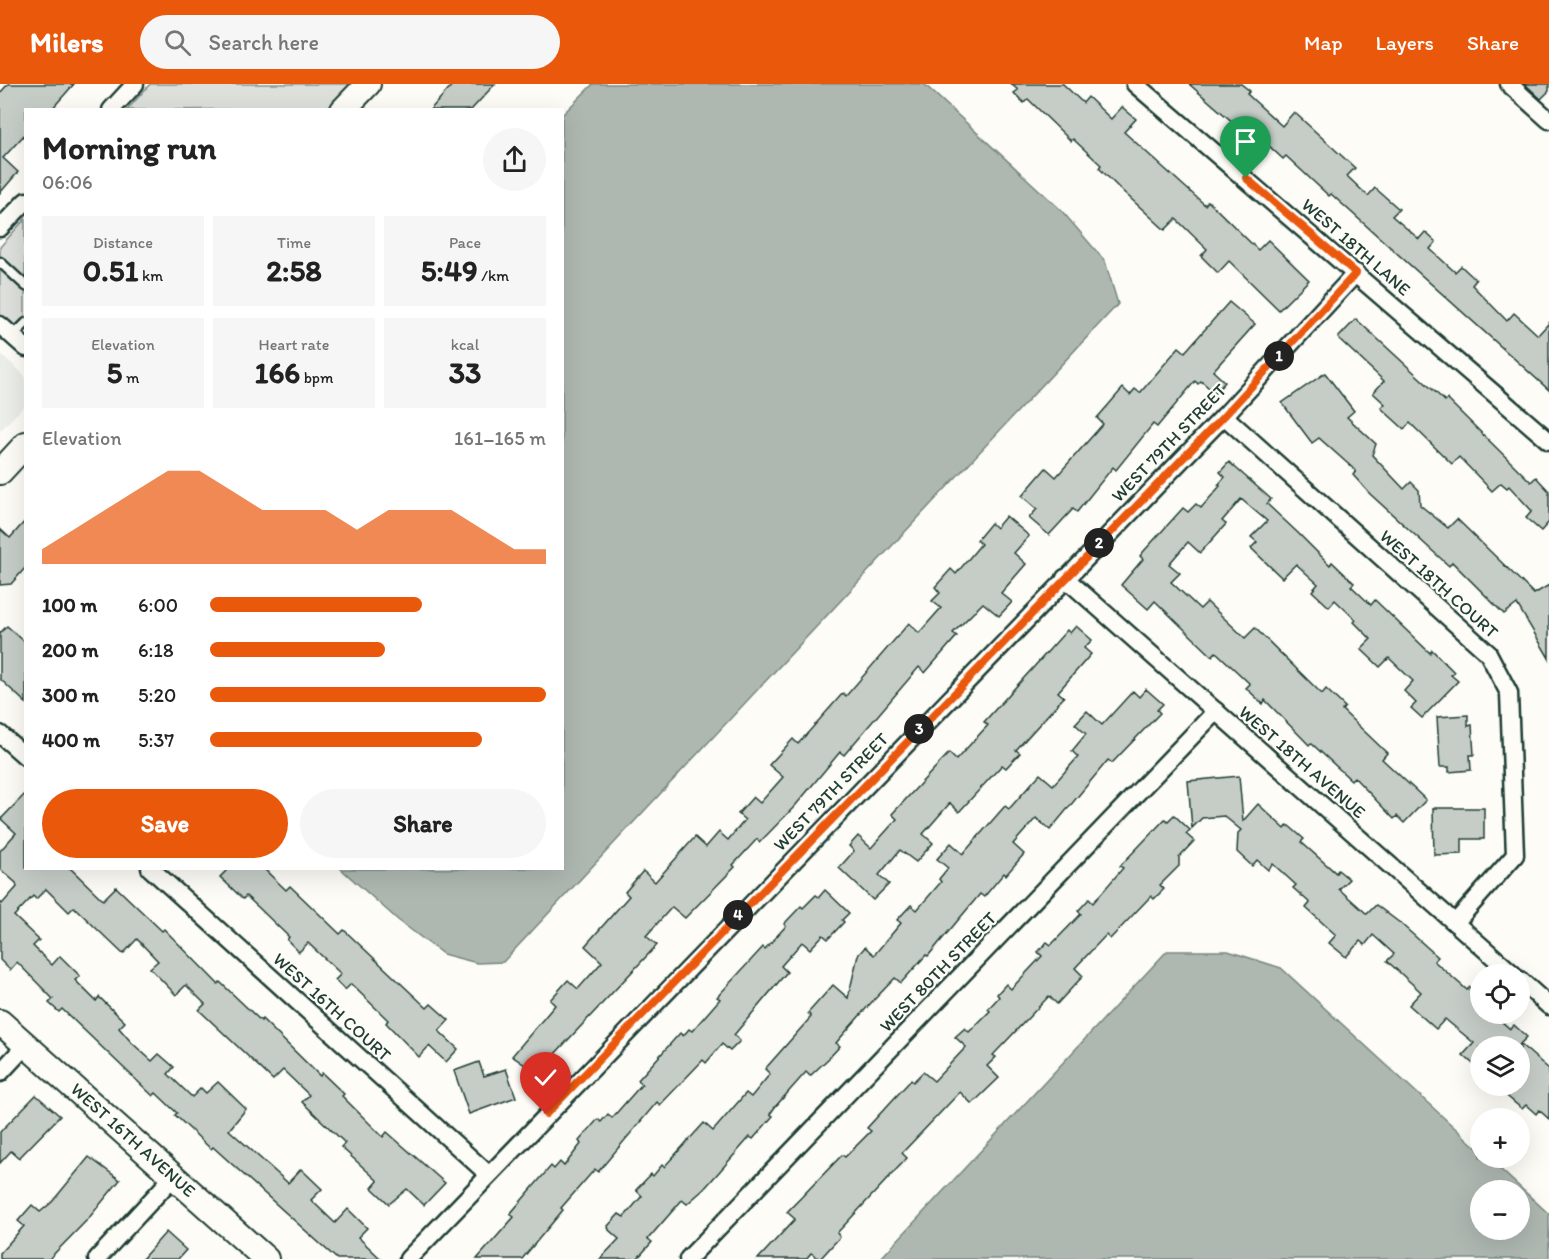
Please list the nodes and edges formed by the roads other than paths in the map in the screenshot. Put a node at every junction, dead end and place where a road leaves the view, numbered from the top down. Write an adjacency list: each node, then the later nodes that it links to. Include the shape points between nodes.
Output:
1 (135, 84): 5 (street)
2 (368, 84): 6 (street)
3 (1135, 84): 11 (street, WEST 18TH LANE)
4 (1509, 84): 7 (street)
5 (113, 108)
6 (345, 108)
7 (1549, 120)
8 (24, 203): 9 (street)
9 (0, 228)
10 (0, 262): 12 (lane)
11 (1356, 273): 15 (street, WEST 79TH STREET); 16 (street, WEST 18TH LANE)
12 (24, 284)
13 (24, 325): 14 (lane)
14 (13, 336)
15 (1224, 416): 19 (street, WEST 79TH STREET); 24 (street, WEST 18TH COURT, via 1488,653 1509,693 1515,855)
16 (1549, 441)
17 (24, 446): 18 (street)
18 (0, 472)
19 (1065, 578): 20 (street, WEST 18TH AVENUE); 31 (street, WEST 79TH STREET)
20 (1216, 711): 24 (street, WEST 18TH AVENUE); 36 (street, WEST 80TH STREET)
21 (0, 734): 22 (street)
22 (24, 755)
23 (152, 870): 31 (street, WEST 16TH COURT)
24 (1455, 923): 25 (street, WEST 18TH AVENUE)
25 (1502, 964)
26 (1530, 989): 27 (street)
27 (1549, 1006)
28 (0, 1022): 29 (street, WEST 16TH AVENUE)
29 (26, 1045): 30 (street); 32 (street, WEST 16TH AVENUE)
30 (0, 1073)
31 (488, 1174): 35 (street, WEST 79TH STREET)
32 (174, 1176): 33 (street); 34 (street, WEST 16TH AVENUE)
33 (97, 1259)
34 (266, 1259)
35 (408, 1259)
36 (688, 1259)

